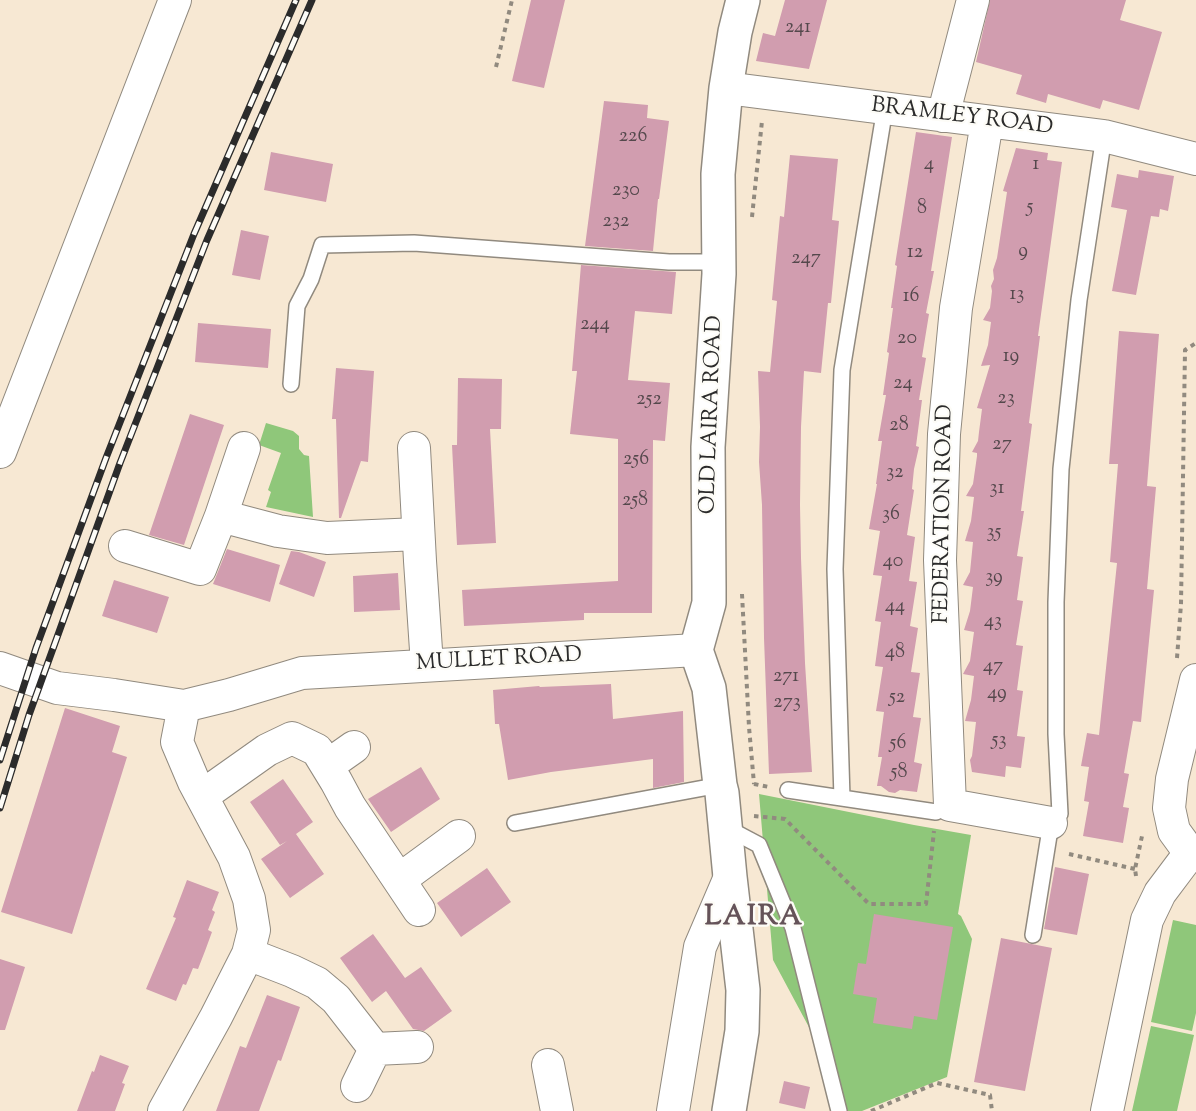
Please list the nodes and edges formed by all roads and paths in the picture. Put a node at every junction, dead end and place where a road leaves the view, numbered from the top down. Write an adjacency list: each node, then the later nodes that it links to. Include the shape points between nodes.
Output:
1 (175, 0): 19 (street)
2 (512, 0): 5 (path)
3 (744, 0): 6 (main road, OLD LAIRA ROAD)
4 (973, 0): 9 (street)
5 (496, 67)
6 (726, 88): 7 (street, BRAMLEY ROAD); 14 (main road, OLD LAIRA ROAD, via 718,174)
7 (766, 93): 8 (street, BRAMLEY ROAD); 13 (path)
8 (885, 108): 9 (street, BRAMLEY ROAD); 34 (lane, via 842,370 835,569)
9 (943, 116): 10 (street, BRAMLEY ROAD)
10 (987, 122): 11 (street, BRAMLEY ROAD); 37 (street, FEDERATION ROAD, via 956,308 944,434 940,560)
11 (1104, 136): 12 (street, BRAMLEY ROAD); 42 (lane, via 1079,300 1061,469 1056,602 1060,814)
12 (1196, 159)
13 (751, 222)
14 (718, 262): 16 (lane, via 669,262 414,243 322,245 297,306); 24 (main road, OLD LAIRA ROAD, via 708,447 709,603)
15 (1196, 343): 27 (path, via 1185,350 1181,604)
16 (291, 384)
17 (244, 448): 20 (street)
18 (414, 448): 21 (street)
19 (0, 452)
20 (221, 516): 21 (street, via 278,531 327,538); 22 (street, via 200,569)
21 (418, 534): 25 (street)
22 (125, 546)
23 (742, 588): 32 (path)
24 (696, 650): 25 (street, MULLET ROAD); 36 (main road, via 709,688)
25 (427, 665): 28 (street, MULLET ROAD, via 302,672)
26 (0, 668): 28 (street, via 57,688)
27 (1186, 673): 43 (street, via 1169,808 1174,831)
28 (184, 706): 33 (street, via 177,742)
29 (354, 747): 30 (street)
30 (327, 766): 33 (street, via 317,750 292,738 267,750); 46 (street)
31 (788, 790): 34 (lane)
32 (755, 795)
33 (202, 796): 50 (street, via 234,857 249,899 254,930)
34 (842, 798): 37 (lane)
35 (755, 806): 38 (path)
36 (723, 808): 38 (path); 39 (lane); 45 (main road); 59 (lane, via 759,845 793,928)
37 (943, 809): 38 (path, via 926,904 868,904 785,819); 42 (street)
38 (756, 816)
39 (515, 823)
40 (1143, 832): 44 (path)
41 (459, 836): 46 (street)
42 (1049, 836): 44 (path); 49 (lane)
43 (1193, 855): 47 (street)
44 (1135, 869): 47 (path, via 1137,896)
45 (730, 877): 57 (street, via 700,946); 58 (main road, via 743,990 742,1031)
46 (399, 880): 48 (street)
47 (1156, 902): 62 (street, via 1147,920)
48 (419, 910)
49 (1033, 935)
50 (248, 954): 52 (street, via 317,983 336,999); 55 (street)
51 (417, 1047): 52 (street)
52 (375, 1049): 54 (street)
53 (548, 1065): 56 (street)
54 (357, 1086)
55 (164, 1111)
56 (557, 1111)
57 (673, 1111)
58 (729, 1111)
59 (839, 1111)
60 (871, 1111): 61 (path, via 937,1083 990,1095)
61 (992, 1111)
62 (1107, 1111)

